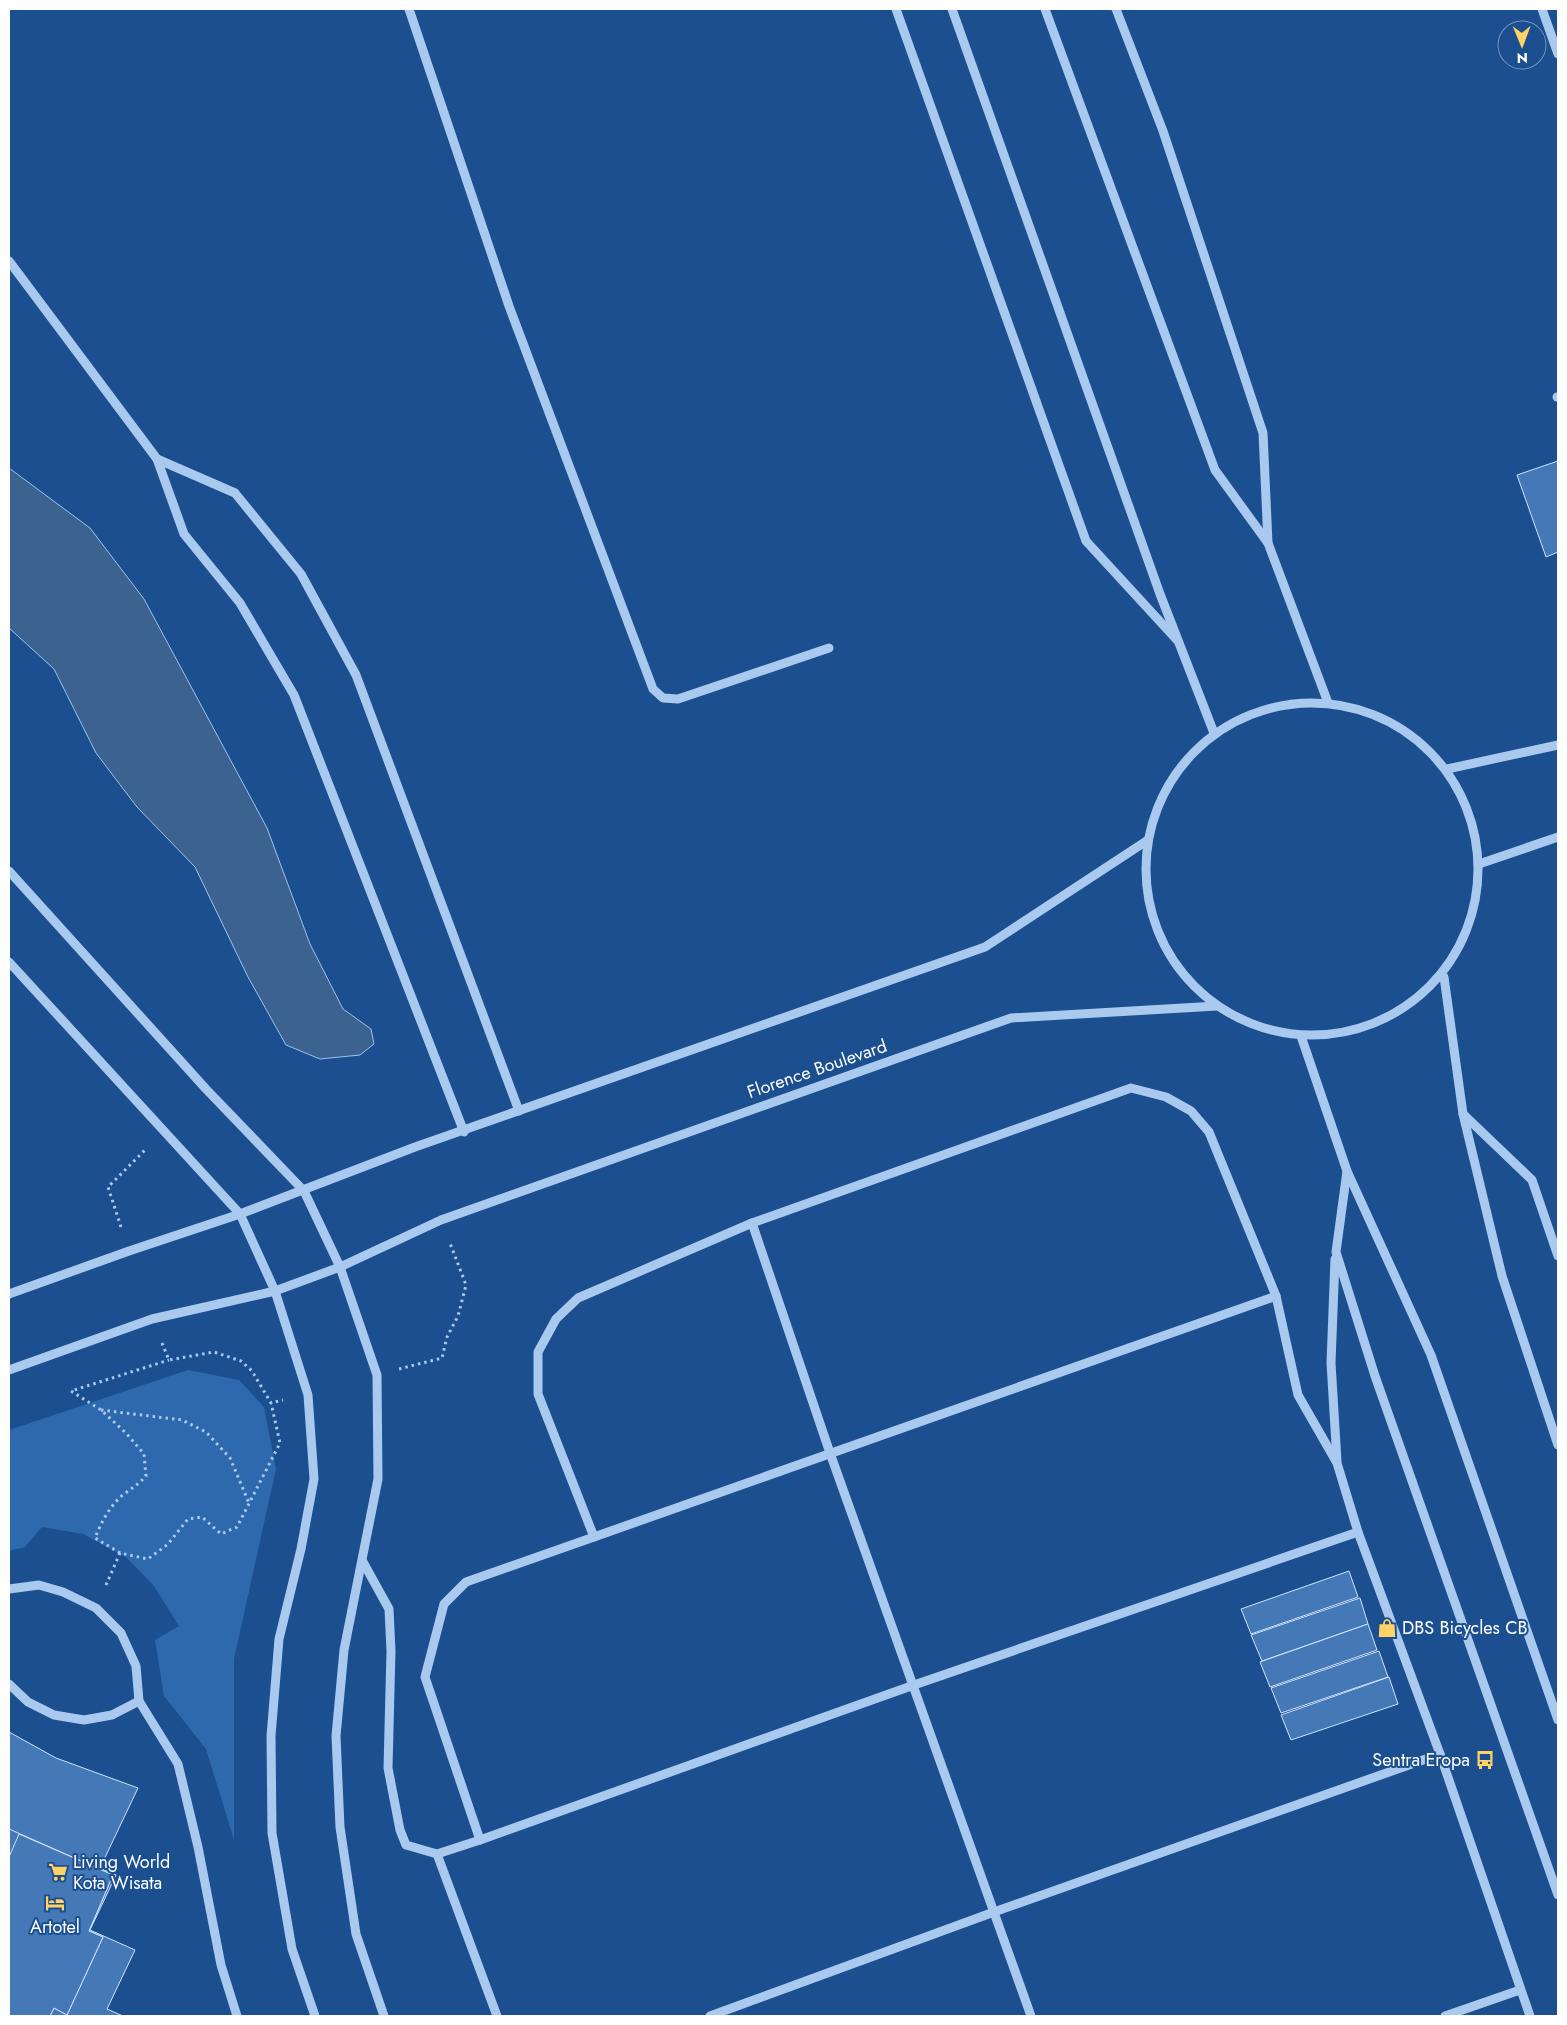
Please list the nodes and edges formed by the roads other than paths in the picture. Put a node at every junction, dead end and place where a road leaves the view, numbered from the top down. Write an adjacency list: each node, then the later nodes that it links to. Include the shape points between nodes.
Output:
1 (409, 9): 12 (street, via 509,306 654,689 663,698 678,699)
2 (896, 9): 11 (street, via 1086,542)
3 (952, 9): 11 (street, via 1156,585)
4 (1045, 9): 10 (street, via 1215,470)
5 (1116, 9): 10 (street, via 1163,131 1263,433)
6 (1542, 9): 7 (street)
7 (1558, 54)
8 (9, 261): 9 (street)
9 (158, 459): 25 (street, via 235,493 301,574 356,675); 27 (street, via 184,534 240,603 294,695)
10 (1268, 544): 13 (street)
11 (1180, 644): 14 (street)
12 (828, 648)
13 (1327, 700): 14 (street, via 1269,710); 16 (street, via 1382,716 1430,752)
14 (1214, 733): 18 (street, via 1192,755 1163,794)
15 (1558, 745): 16 (street)
16 (1447, 770): 19 (street, via 1472,824)
17 (1558, 837): 19 (street)
18 (1148, 840): 23 (street, via 1146,888 1157,932 1179,970); 25 (street, via 985,947)
19 (1479, 864): 22 (street, via 1474,906 1460,946)
20 (9, 871): 29 (street)
21 (9, 962): 30 (street)
22 (1444, 977): 24 (street, via 1401,1010 1360,1028); 26 (street)
23 (1217, 1006): 24 (street, via 1263,1028); 34 (street, Florence Boulevard, via 1012,1018 441,1220)
24 (1301, 1036): 28 (street)
25 (518, 1111): 27 (street)
26 (1463, 1114): 33 (street, via 1532,1180); 39 (street, via 1502,1276)
27 (464, 1132): 29 (street, via 416,1147)
28 (1347, 1171): 32 (street); 49 (street, via 1431,1355)
29 (304, 1191): 30 (street); 34 (street)
30 (240, 1214): 35 (street); 36 (street)
31 (752, 1223): 37 (street, via 1131,1088 1166,1097 1191,1111 1208,1132); 40 (street); 43 (street, via 578,1298 556,1319 538,1352 538,1394)
32 (1336, 1252): 41 (street, via 1331,1363); 53 (street, via 1375,1376)
33 (1558, 1256)
34 (340, 1267): 35 (street, Florence Boulevard); 44 (street, via 377,1374 378,1479)
35 (275, 1291): 38 (street, Florence Boulevard, via 152,1319); 57 (street, via 308,1395 314,1479 302,1549 279,1640 271,1736 272,1833 292,1950)
36 (9, 1294)
37 (1276, 1296): 40 (street); 41 (street, via 1298,1395)
38 (9, 1370)
39 (1558, 1445)
40 (830, 1453): 43 (street); 47 (street)
41 (1337, 1463): 42 (street)
42 (1358, 1532): 47 (street); 50 (street)
43 (594, 1537): 51 (street, via 466,1582 444,1604 425,1678)
44 (363, 1562): 52 (street, via 389,1609 392,1651 388,1768 400,1830 406,1845); 58 (street, via 344,1650 336,1736 340,1827 356,1934)
45 (9, 1590): 48 (street, via 39,1585 96,1608 121,1633 136,1666)
46 (9, 1684): 48 (street, via 28,1702 54,1716 84,1720 112,1715)
47 (914, 1685): 51 (street); 54 (street)
48 (139, 1701): 56 (street, via 178,1764 221,1965)
49 (1558, 1720)
50 (1440, 1754): 54 (street); 55 (street)
51 (480, 1840): 52 (street)
52 (438, 1854): 59 (street)
53 (1558, 1895)
54 (994, 1912): 60 (street); 61 (street)
55 (1520, 1990): 62 (street); 63 (street)
56 (237, 2016)
57 (315, 2016)
58 (384, 2016)
59 (497, 2016)
60 (710, 2016)
61 (1031, 2016)
62 (1445, 2016)
63 (1530, 2016)

